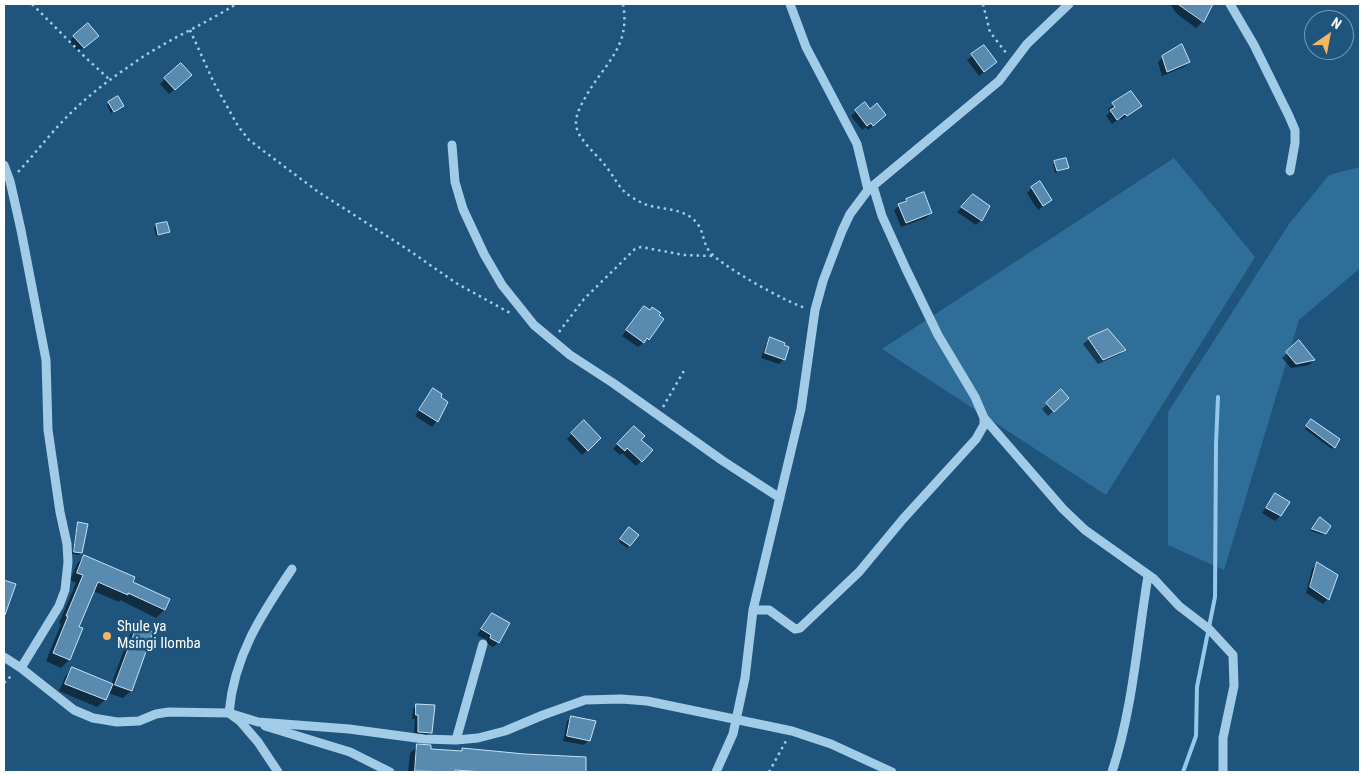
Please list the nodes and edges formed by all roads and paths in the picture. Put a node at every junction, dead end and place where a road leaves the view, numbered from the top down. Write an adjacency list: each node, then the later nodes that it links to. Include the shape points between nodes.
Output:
1 (32, 4): 10 (path)
2 (236, 4): 8 (path)
3 (623, 4): 16 (path, via 622,40 592,84 577,116 576,126 583,140 626,193 641,203 678,211 693,219)
4 (790, 4): 15 (street, via 806,47 856,144)
5 (983, 4): 9 (path, via 990,32)
6 (1069, 4): 9 (street, via 1027,44)
7 (1230, 4): 13 (street, via 1254,45 1295,130)
8 (190, 30): 10 (path, via 158,47); 18 (path, via 214,83 249,140 317,191 456,283)
9 (1014, 62): 15 (street, via 999,81)
10 (110, 80): 14 (path, via 61,123)
11 (452, 144): 19 (street, via 455,182 463,209 484,254 512,299)
12 (4, 165): 14 (street)
13 (1290, 171)
14 (10, 181): 29 (street, via 46,360 48,430 68,562 62,598)
15 (870, 188): 17 (street, via 850,214 842,231); 22 (street, via 938,335)
16 (714, 256): 17 (path, via 783,298); 19 (path, via 684,255 641,247 635,249 584,299)
17 (815, 310): 23 (street, via 801,409)
18 (516, 317)
19 (552, 342): 21 (street)
20 (685, 369): 21 (path)
21 (658, 415): 23 (street)
22 (984, 418): 25 (street, via 1063,509 1085,530); 26 (street, via 976,439 859,572 800,628 795,629 769,610)
23 (780, 498): 26 (street)
24 (292, 569): 30 (street, via 245,646 234,682)
25 (1148, 576): 40 (street, via 1132,692); 41 (street, via 1209,629 1233,655 1234,686 1223,738)
26 (752, 610): 31 (street)
27 (483, 644): 34 (street)
28 (4, 657): 29 (street)
29 (21, 668): 30 (street, via 74,710 93,718 117,722 139,721 170,712)
30 (230, 713): 32 (street); 35 (street, via 258,742)
31 (736, 719): 33 (street); 34 (street, via 647,701 592,700 568,705 505,731); 37 (street)
32 (258, 722): 34 (street); 36 (street, via 350,752)
33 (792, 731): 38 (path); 39 (street, via 831,744)
34 (456, 740)
35 (278, 772)
36 (390, 772)
37 (716, 772)
38 (769, 772)
39 (892, 772)
40 (1112, 772)
41 (1223, 772)

